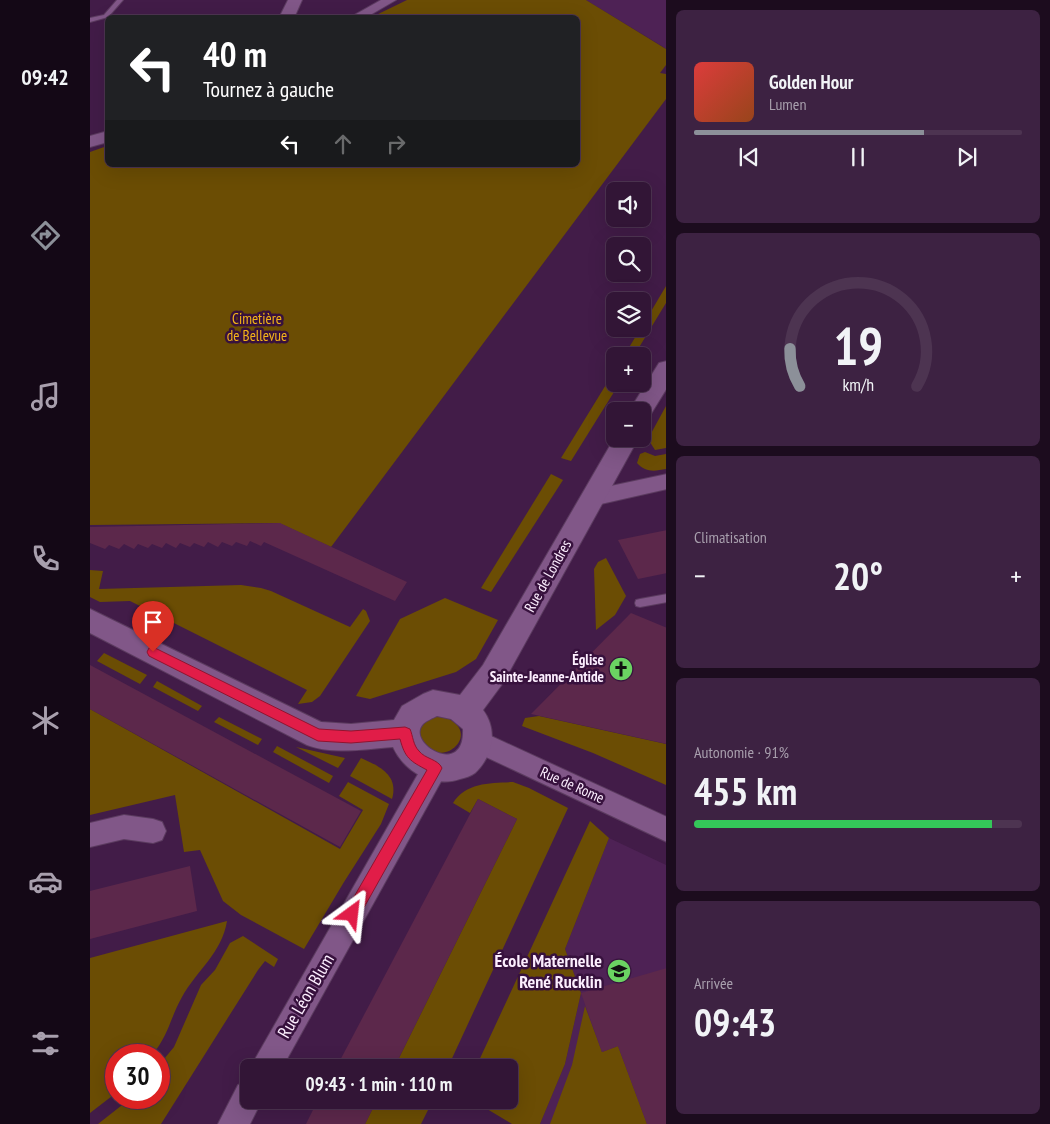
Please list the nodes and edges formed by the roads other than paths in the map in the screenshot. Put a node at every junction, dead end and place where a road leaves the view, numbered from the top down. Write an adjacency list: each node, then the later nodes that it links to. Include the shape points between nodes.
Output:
1 (120, 0): 4 (lane)
2 (295, 0): 5 (street)
3 (390, 0): 6 (street)
4 (107, 15)
5 (288, 15)
6 (361, 15)
7 (105, 16): 8 (lane)
8 (90, 20)
9 (105, 137): 10 (street)
10 (90, 142)
11 (666, 368): 12 (street)
12 (647, 402)
13 (621, 447): 15 (street, Rue de Londres)
14 (666, 481): 15 (street)
15 (592, 498): 19 (street, Rue de Londres, via 493,674)
16 (666, 598): 17 (lane)
17 (640, 603)
18 (90, 620): 20 (street, via 318,735 351,737)
19 (465, 711): 20 (street, via 455,705 433,703 415,713 408,721); 21 (street, via 476,725)
20 (405, 733): 22 (street, via 416,758)
21 (478, 741): 22 (street, via 468,760 447,769); 23 (street, Rue de Rome)
22 (435, 768): 26 (street, Rue Léon Blum)
23 (666, 830)
24 (153, 831): 25 (street, via 124,827)
25 (90, 835)
26 (270, 1059)
27 (242, 1109): 28 (street)
28 (233, 1124)

